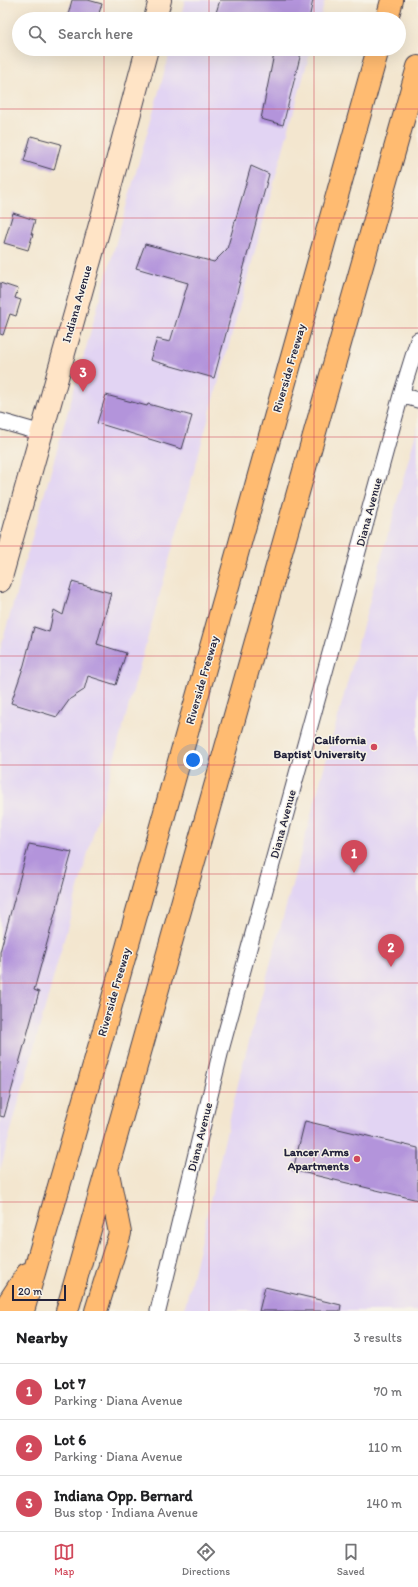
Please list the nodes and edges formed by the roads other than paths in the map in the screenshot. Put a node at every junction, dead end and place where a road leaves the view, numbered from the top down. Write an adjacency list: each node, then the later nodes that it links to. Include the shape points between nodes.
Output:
1 (160, 0): 3 (street)
2 (392, 0): 4 (highway)
3 (157, 12)
4 (389, 12)
5 (144, 56): 12 (street, Indiana Avenue)
6 (376, 56): 15 (highway, Riverside Freeway)
7 (418, 67): 14 (highway)
8 (418, 340): 9 (street, Diana Avenue)
9 (401, 395): 10 (street); 20 (street, Diana Avenue, via 221,1050)
10 (418, 400)
11 (0, 421): 12 (street)
12 (42, 433): 13 (street, Indiana Avenue)
13 (0, 581)
14 (107, 1169): 18 (highway); 19 (highway, via 120,1233)
15 (40, 1253): 16 (highway); 17 (highway, Riverside Freeway)
16 (3, 1311)
17 (23, 1311)
18 (67, 1311)
19 (96, 1311)
20 (158, 1311)

